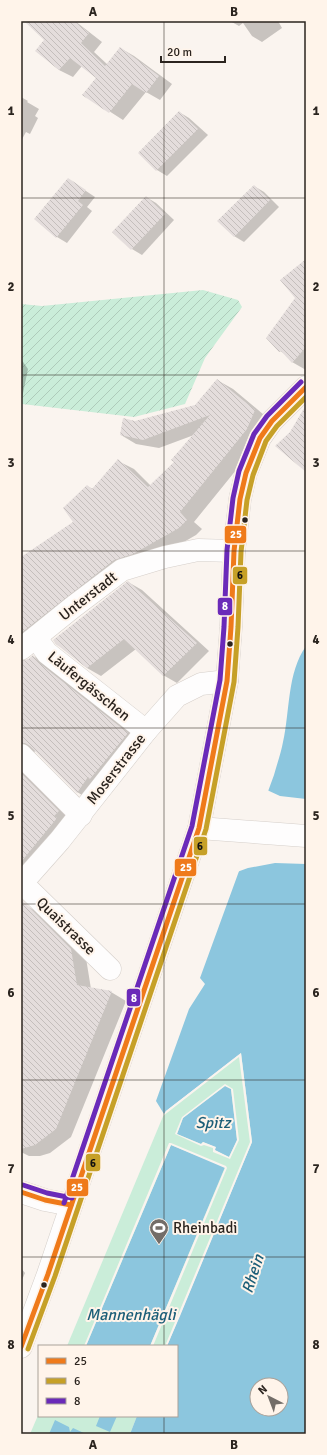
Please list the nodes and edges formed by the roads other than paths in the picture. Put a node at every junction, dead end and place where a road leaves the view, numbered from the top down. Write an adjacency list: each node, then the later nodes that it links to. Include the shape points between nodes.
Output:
1 (306, 387): 2 (main road, via 272,420 260,438 241,492)
2 (234, 551): 3 (main road, Unterstadt, via 198,550 122,570); 4 (main road)
3 (29, 643): 5 (main road, Läufergässchen, via 47,653)
4 (227, 681): 5 (main road, Moserstrasse, via 201,684 177,696); 8 (main road)
5 (146, 731): 7 (main road, Moserstrasse)
6 (21, 755): 7 (main road)
7 (81, 815): 10 (main road, Moserstrasse)
8 (199, 828): 9 (main road); 13 (main road)
9 (306, 836)
10 (21, 883): 11 (main road, Quaistrasse)
11 (110, 969)
12 (21, 1192): 13 (main road, via 45,1200)
13 (71, 1204): 14 (main road)
14 (21, 1347)

